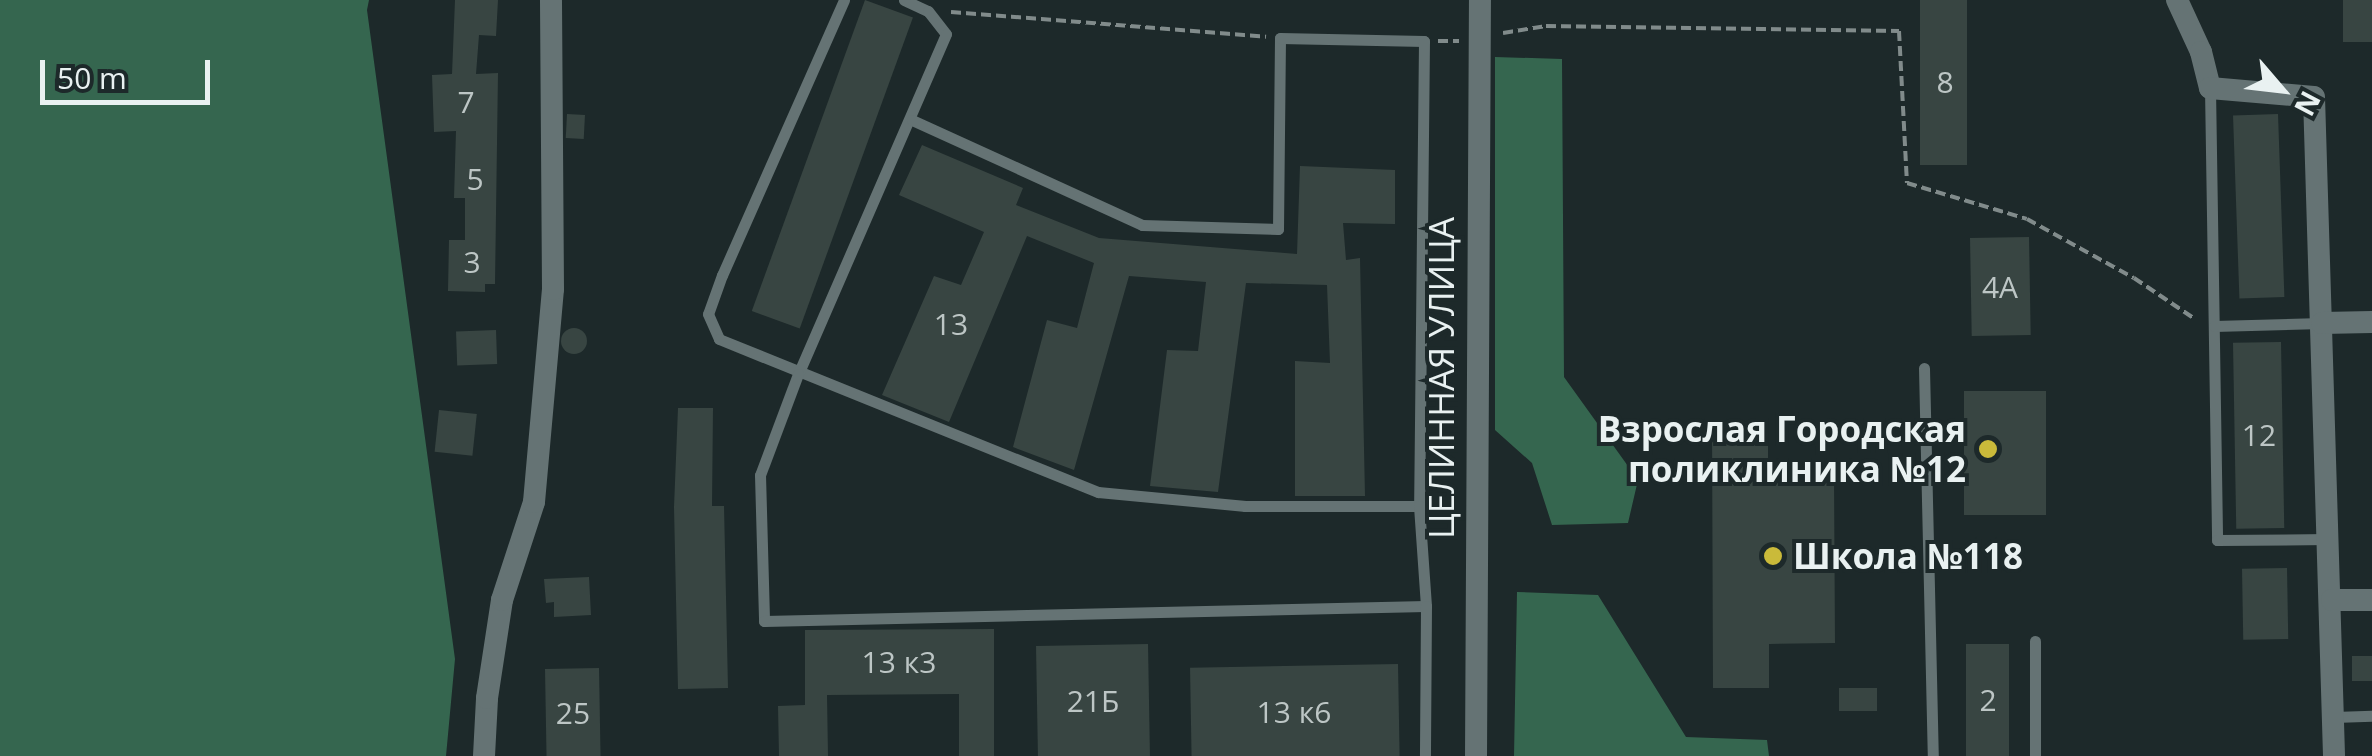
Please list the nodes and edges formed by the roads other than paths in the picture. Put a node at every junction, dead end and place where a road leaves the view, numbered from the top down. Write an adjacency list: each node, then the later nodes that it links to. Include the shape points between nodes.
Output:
1 (552, 0): 21 (street, via 552,289 534,502 502,600)
2 (844, 0): 12 (lane, via 708,314 719,339)
3 (904, 0): 7 (lane, via 928,11 946,34)
4 (1480, 0): 23 (street, ЦЕЛИННАЯ УЛИЦА)
5 (2176, 0): 6 (street)
6 (2210, 88): 9 (street, via 2314,97); 10 (lane)
7 (912, 120): 12 (lane); 13 (lane, via 1142,225 1278,229 1280,38 1424,41)
8 (2372, 322): 9 (street)
9 (2322, 323): 10 (lane); 14 (street)
10 (2214, 326): 14 (lane, via 2217,540)
11 (1924, 368): 24 (lane)
12 (798, 374): 13 (lane, via 1098,492 1245,506); 17 (lane, via 760,475 764,621)
13 (1420, 506): 17 (lane)
14 (2330, 539): 15 (street)
15 (2332, 600): 16 (street); 20 (street)
16 (2372, 600)
17 (1426, 606): 22 (lane)
18 (2035, 642): 25 (lane)
19 (2372, 716): 20 (lane)
20 (2334, 717): 26 (street)
21 (484, 756)
22 (1425, 756)
23 (1476, 756)
24 (1933, 756)
25 (2035, 756)
26 (2334, 756)

